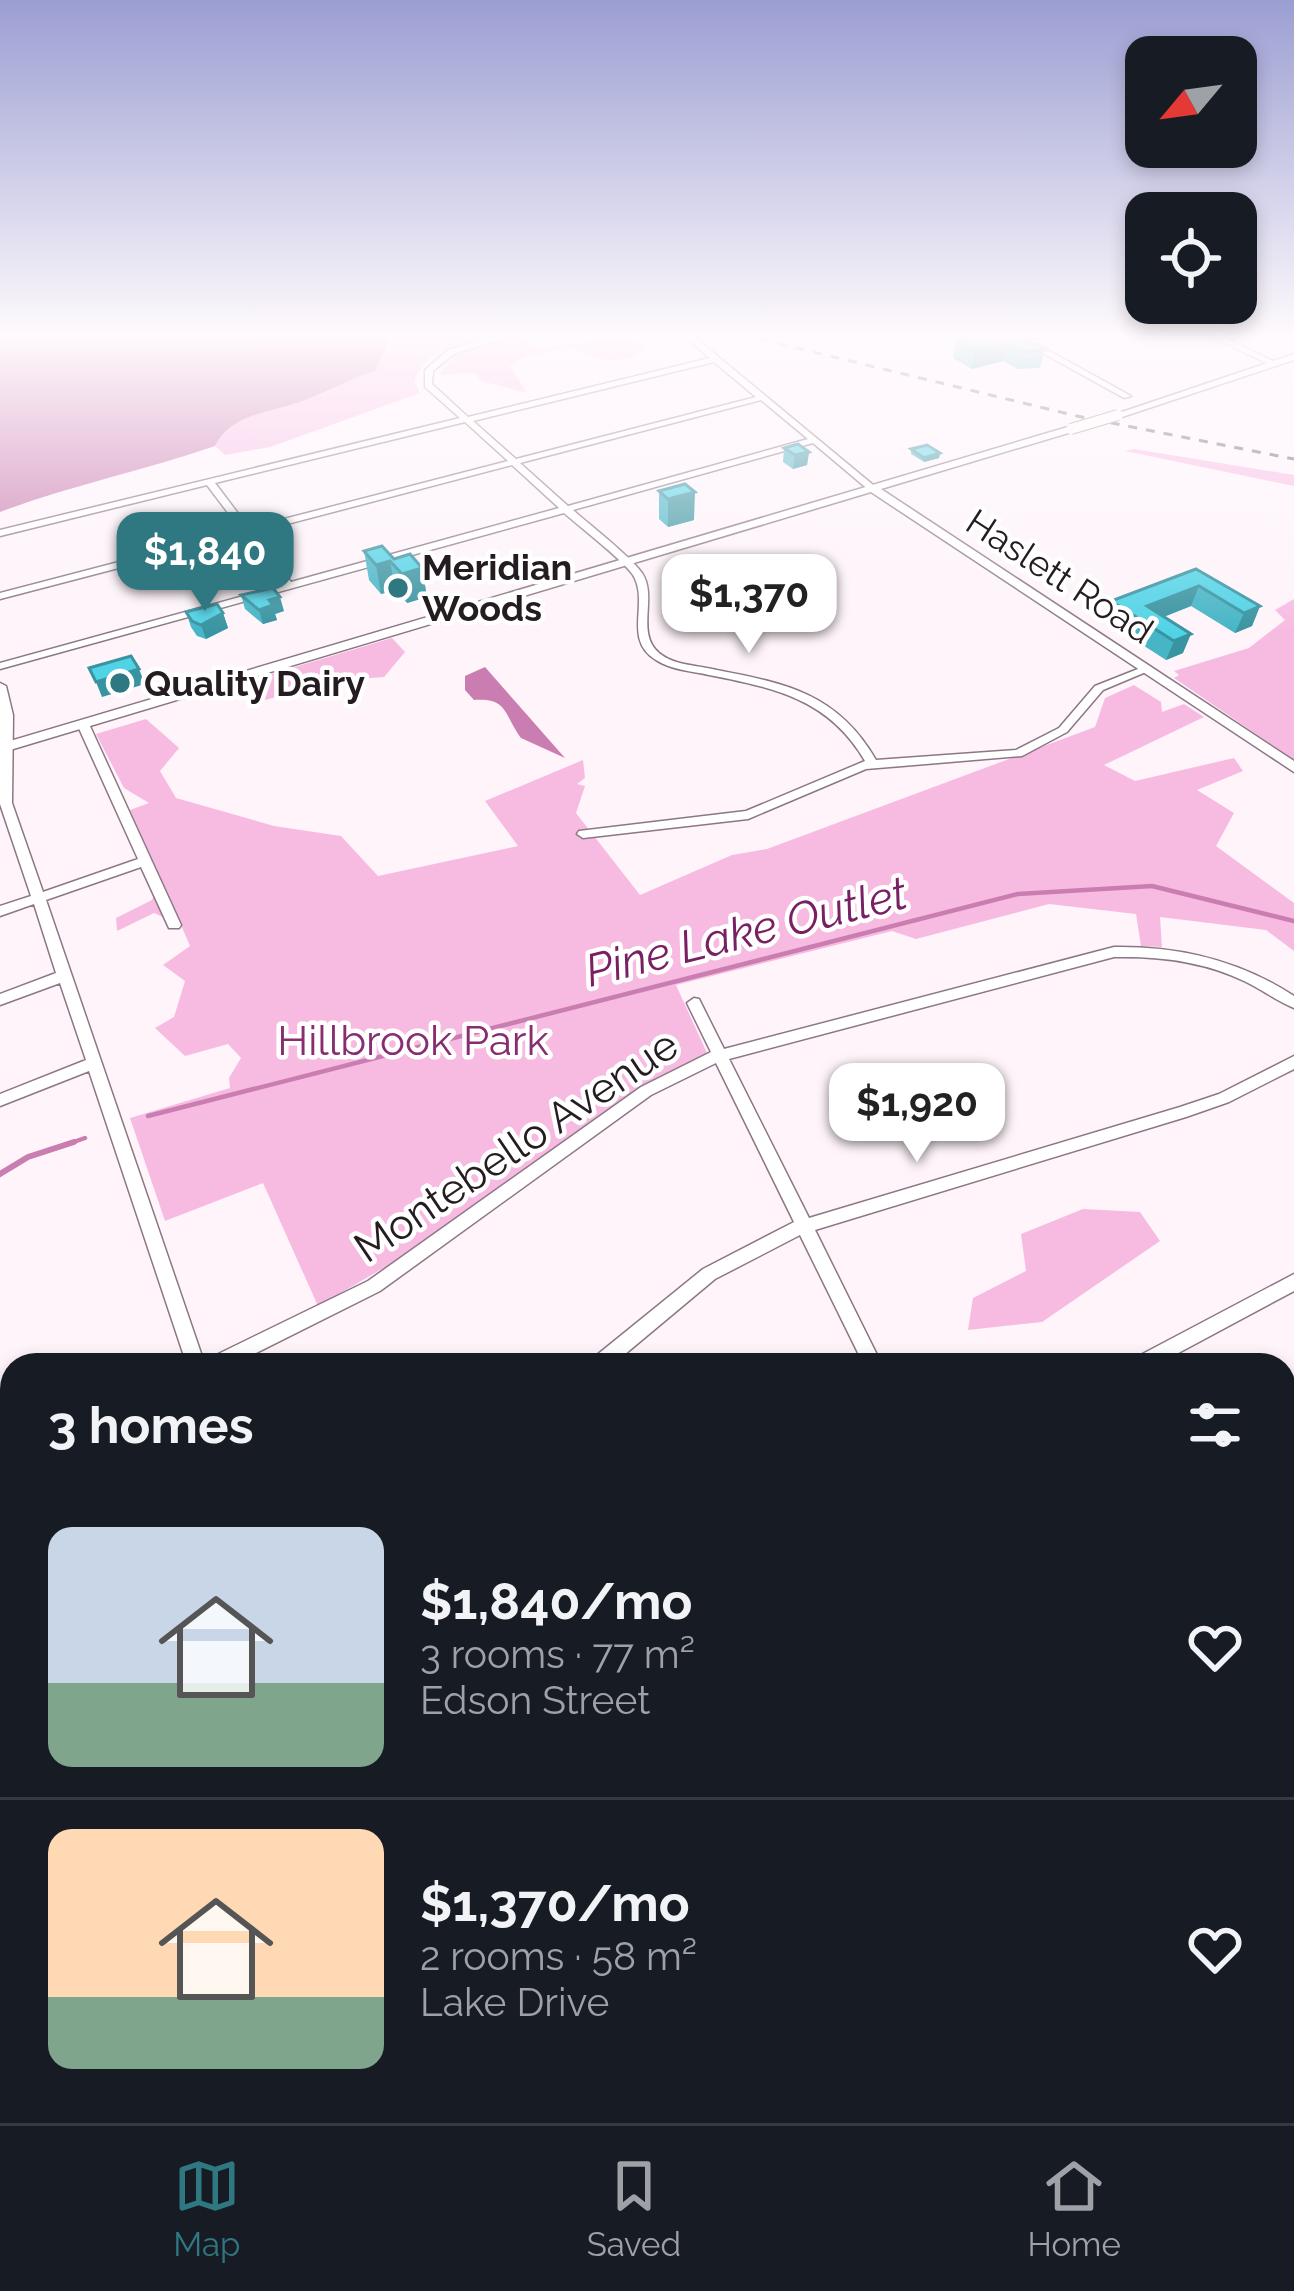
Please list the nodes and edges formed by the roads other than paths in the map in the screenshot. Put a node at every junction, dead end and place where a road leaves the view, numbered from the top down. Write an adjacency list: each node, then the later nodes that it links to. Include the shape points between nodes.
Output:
1 (398, 434): 8 (street)
2 (480, 434): 7 (street)
3 (622, 434): 7 (street)
4 (804, 434): 6 (street, Haslett Road)
5 (1055, 434): 9 (main road, bridge)
6 (812, 441): 9 (street, Haslett Road); 10 (street)
7 (511, 463): 10 (street); 11 (street)
8 (208, 481): 11 (street); 12 (street)
9 (874, 489): 13 (main road); 17 (main road, Haslett Road)
10 (565, 510): 13 (street); 14 (street)
11 (247, 532): 14 (street); 15 (street)
12 (0, 533)
13 (624, 561): 19 (main road); 21 (street, via 644,587 643,639 653,653 816,700 856,732)
14 (289, 586): 16 (street)
15 (0, 596)
16 (0, 666)
17 (1147, 669): 21 (street, via 1099,688 1063,730 1031,748); 22 (main road, Haslett Road)
18 (0, 686): 20 (street, via 11,716)
19 (83, 724): 20 (main road); 25 (street)
20 (3, 748): 23 (street)
21 (873, 765): 24 (street, via 835,773 748,815)
22 (1294, 768)
23 (6, 826): 26 (street)
24 (583, 834)
25 (146, 861): 26 (street); 28 (street)
26 (39, 897): 27 (street); 29 (street)
27 (0, 911)
28 (174, 925)
29 (65, 975): 30 (street); 35 (street)
30 (0, 1000)
31 (694, 1003): 33 (street)
32 (1294, 1003): 33 (street, Montebello Avenue, via 1216,963 1148,951 1098,955)
33 (721, 1055): 37 (street); 40 (street, Montebello Avenue, via 646,1091 374,1286)
34 (1294, 1062): 37 (street, via 1181,1113)
35 (95, 1063): 36 (street); 39 (street)
36 (0, 1100)
37 (806, 1226): 41 (street, via 709,1274); 42 (street)
38 (1294, 1282): 43 (street)
39 (192, 1353)
40 (238, 1353)
41 (613, 1353)
42 (868, 1353)
43 (1161, 1353)

